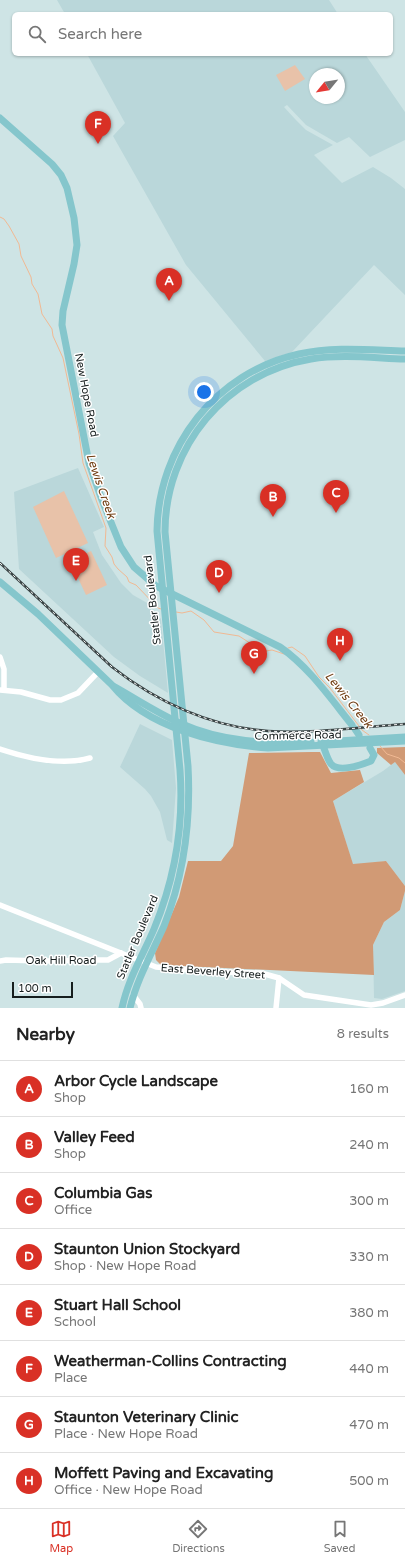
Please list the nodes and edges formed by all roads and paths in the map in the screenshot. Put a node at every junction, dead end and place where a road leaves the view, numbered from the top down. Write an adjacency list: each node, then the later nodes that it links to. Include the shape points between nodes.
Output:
1 (0, 118): 5 (main road, New Hope Road, via 54,166 68,191 77,245 62,325 89,463 119,543 132,564)
2 (405, 351): 4 (main road, Statler Boulevard, via 328,350 294,355 247,374 217,396 197,417 184,436 164,480 157,525)
3 (405, 358): 8 (main road, Statler Boulevard, via 329,358 296,362 249,382 232,393 213,411 185,450 170,488 165,532)
4 (160, 573): 5 (main road); 7 (main road, Statler Boulevard)
5 (147, 580): 7 (main road, New Hope Road)
6 (0, 582): 12 (main road, Commerce Road)
7 (162, 589): 8 (main road, Statler Boulevard)
8 (168, 597): 9 (main road); 10 (main road, Statler Boulevard); 14 (main road, Statler Boulevard, via 165,621)
9 (182, 602): 10 (main road, via 174,606); 16 (main road, via 285,651 302,665)
10 (172, 611): 15 (main road, Statler Boulevard)
11 (0, 657): 13 (street, via 4,669)
12 (98, 672): 13 (street, via 78,693 62,700); 14 (main road, Commerce Road, via 112,685)
13 (2, 690)
14 (176, 724): 15 (main road, Commerce Road); 27 (main road, Statler Boulevard, via 181,796 177,849 160,912)
15 (184, 728): 20 (main road, Commerce Road, via 215,741 250,747 287,748); 28 (main road, Statler Boulevard, via 189,792 185,849 170,907)
16 (355, 730)
17 (405, 736): 18 (main road, Commerce Road)
18 (385, 740): 19 (main road, Commerce Road); 20 (main road, Commerce Road)
19 (405, 741)
20 (323, 744): 21 (main road, via 331,763 339,768 371,761 374,755)
21 (370, 748)
22 (0, 749): 23 (street, via 24,756 55,760 80,761)
23 (90, 758)
24 (0, 905): 25 (street, East Beverley Street)
25 (121, 953): 26 (street, Oak Hill Road, via 108,960); 27 (street, East Beverley Street)
26 (0, 961)
27 (139, 961): 28 (street, East Beverley Street); 32 (main road, Statler Boulevard, via 128,985)
28 (147, 963): 29 (street, East Beverley Street, via 160,967 212,972 260,973); 30 (main road, Statler Boulevard)
29 (279, 978): 31 (street, East Beverley Street, via 304,995 371,1005); 35 (street)
30 (134, 995): 33 (main road, Statler Boulevard); 34 (street)
31 (405, 995)
32 (122, 1008)
33 (130, 1008)
34 (141, 1008)
35 (276, 1008)

